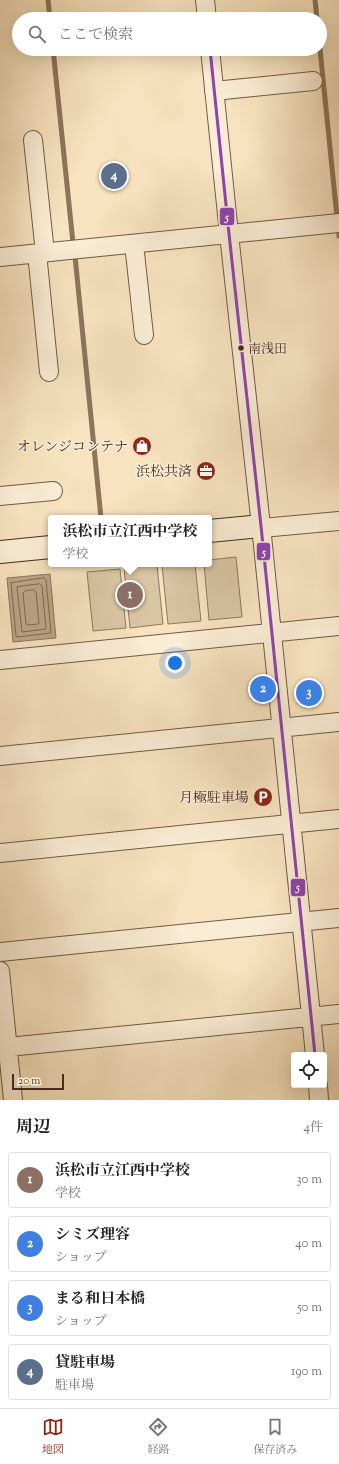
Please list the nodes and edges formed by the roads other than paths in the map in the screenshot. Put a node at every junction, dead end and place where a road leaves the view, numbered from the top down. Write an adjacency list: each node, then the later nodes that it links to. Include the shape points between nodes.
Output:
1 (205, 0): 2 (street)
2 (206, 12)
3 (211, 56): 5 (street)
4 (313, 81): 5 (street)
5 (214, 91): 8 (street)
6 (34, 140): 10 (street)
7 (339, 223): 8 (street)
8 (229, 234): 9 (street); 17 (street)
9 (134, 244): 10 (street); 12 (street)
10 (41, 253): 11 (street); 13 (street)
11 (0, 257)
12 (144, 335)
13 (49, 372)
14 (53, 491): 15 (street)
15 (0, 496)
16 (339, 521): 17 (street)
17 (262, 527): 18 (street); 22 (street)
18 (212, 531)
19 (48, 547): 20 (street)
20 (0, 552)
21 (339, 626): 22 (street)
22 (272, 633): 23 (street); 25 (street)
23 (0, 660)
24 (339, 722): 25 (street)
25 (282, 728): 26 (street); 28 (street)
26 (0, 756)
27 (339, 819): 28 (street)
28 (292, 824): 29 (street); 31 (street)
29 (0, 853)
30 (339, 918): 31 (street)
31 (301, 921): 32 (street); 36 (street)
32 (3, 951)
33 (0, 971): 34 (street)
34 (0, 976): 37 (street)
35 (339, 1014): 36 (street)
36 (311, 1016): 37 (street); 38 (street)
37 (8, 1047): 40 (street)
38 (315, 1052)
39 (318, 1088): 41 (street)
40 (13, 1100)
41 (319, 1100)

